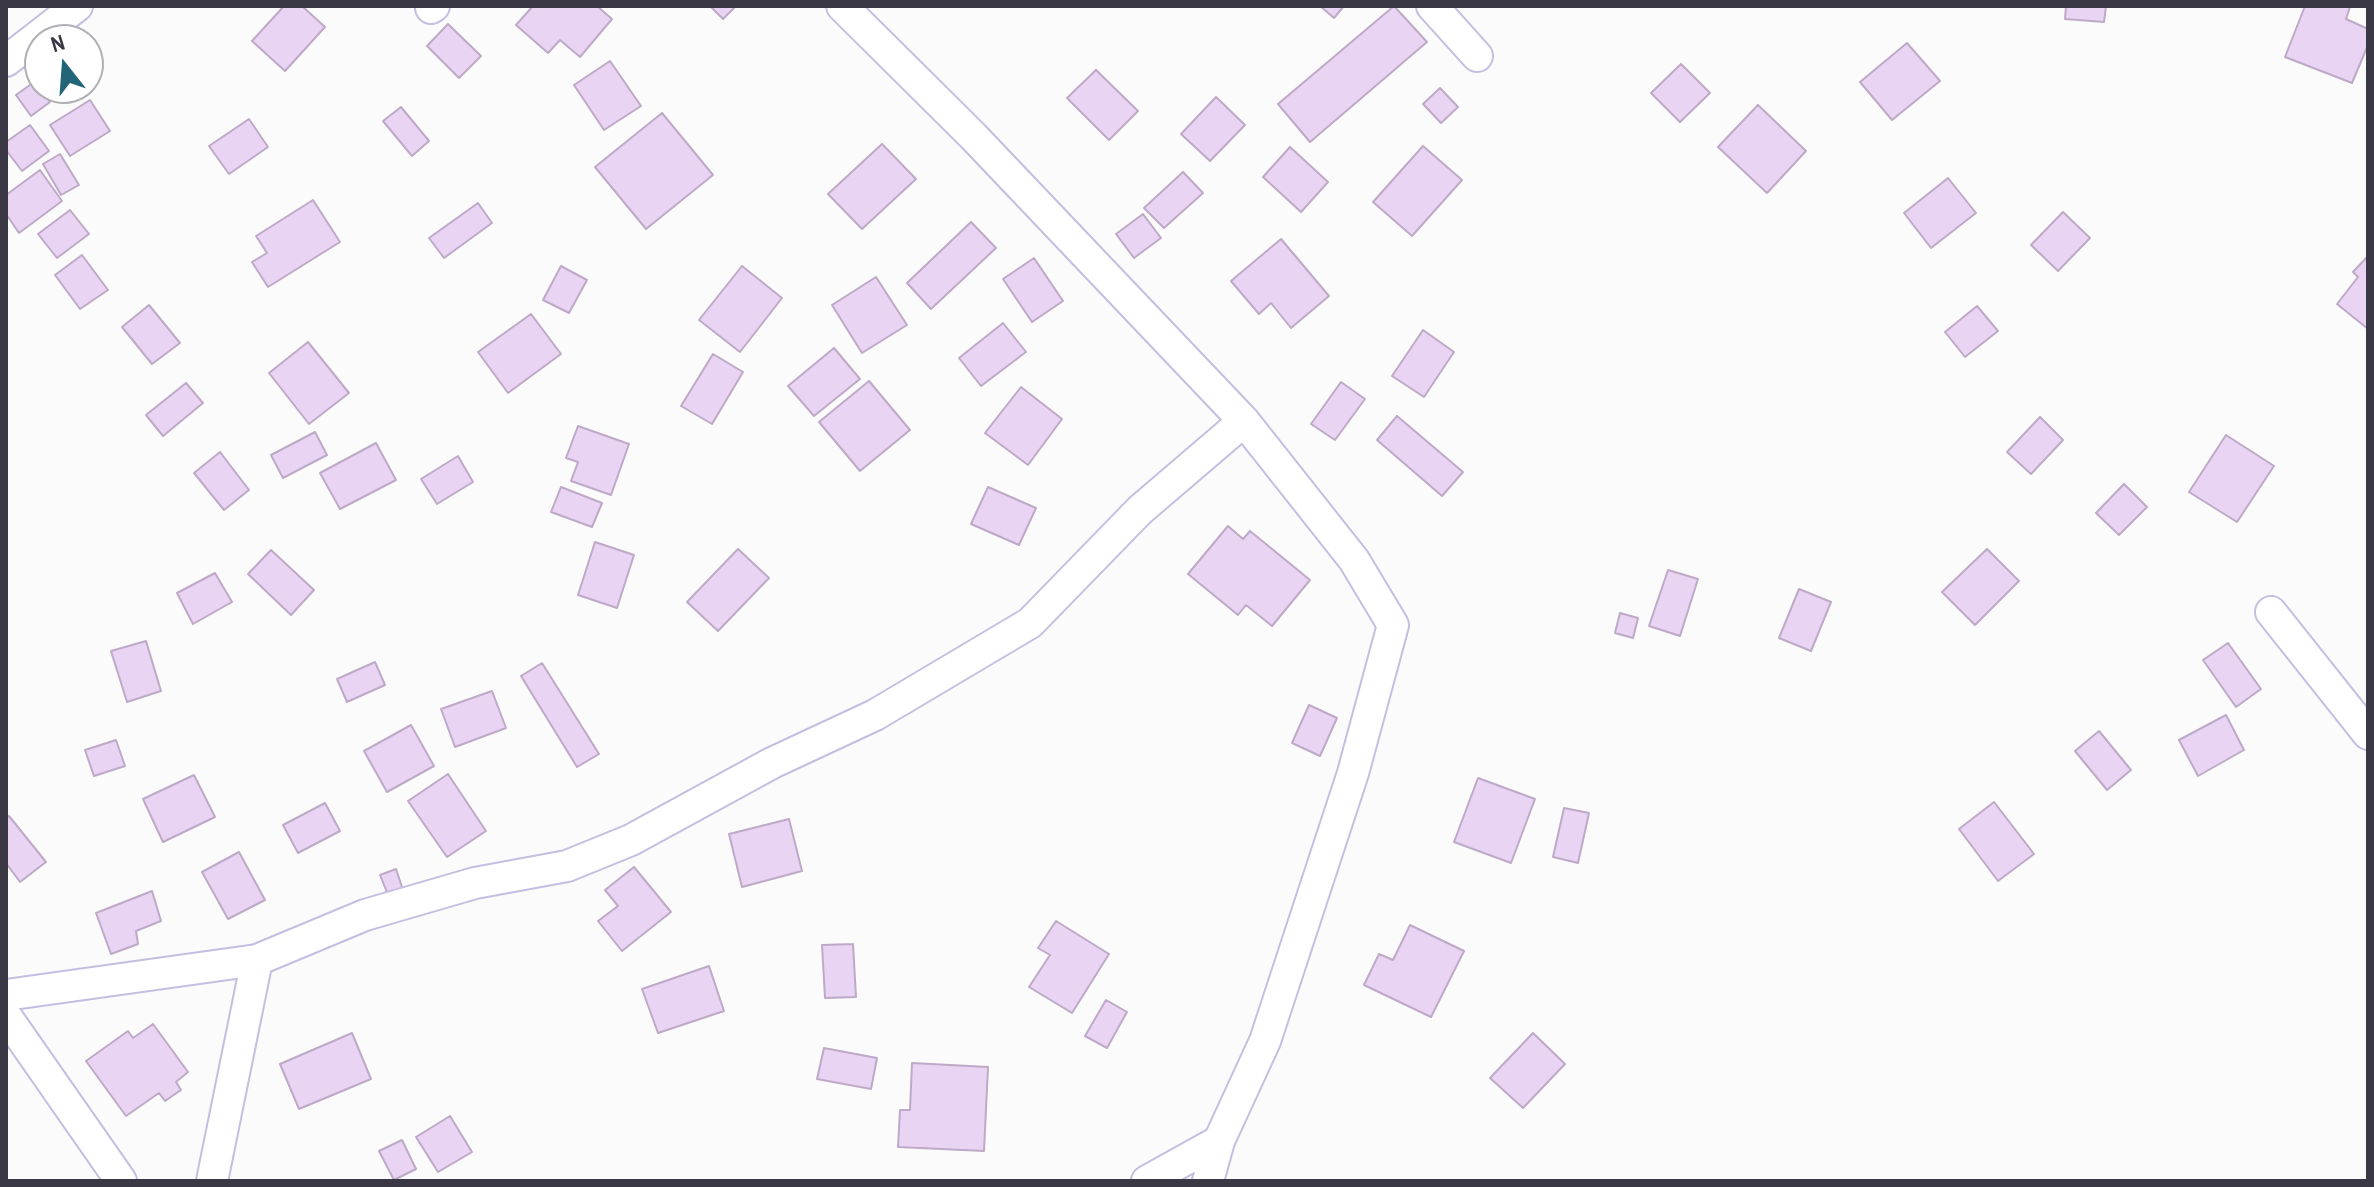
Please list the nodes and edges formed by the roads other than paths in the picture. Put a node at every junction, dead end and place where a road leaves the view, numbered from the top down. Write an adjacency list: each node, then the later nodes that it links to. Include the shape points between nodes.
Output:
1 (77, 6): 5 (street)
2 (842, 6): 6 (street)
3 (1432, 6): 4 (street)
4 (1477, 56)
5 (6, 61)
6 (1244, 421): 9 (street, via 1140,510 1030,623 875,715 772,763 631,840 567,866 475,883 365,915); 12 (street, via 1354,560 1393,625 1353,773 1265,1041)
7 (2271, 612): 8 (street)
8 (2368, 734)
9 (257, 960): 10 (street); 14 (street)
10 (6, 995)
11 (6, 1016): 13 (street)
12 (1219, 1141): 15 (street); 16 (street)
13 (121, 1181)
14 (212, 1181)
15 (1147, 1181)
16 (1208, 1181)

